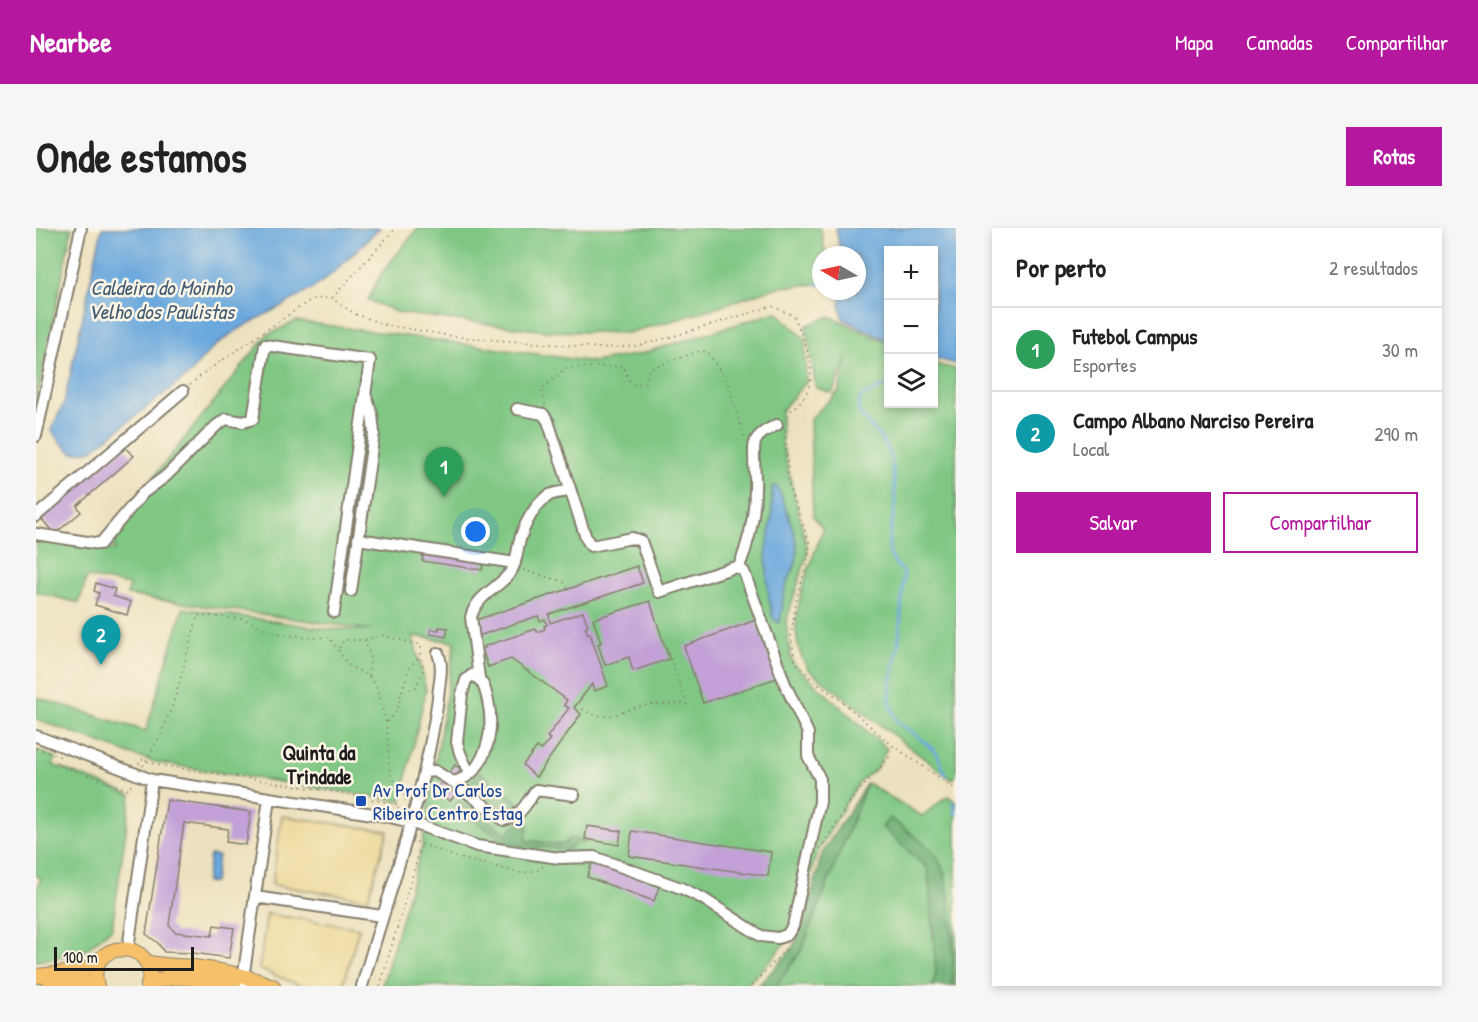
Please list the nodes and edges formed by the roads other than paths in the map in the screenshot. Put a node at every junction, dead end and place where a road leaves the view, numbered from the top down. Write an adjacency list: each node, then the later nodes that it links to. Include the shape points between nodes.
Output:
1 (81, 228): 6 (street)
2 (183, 391): 8 (street)
3 (366, 394): 9 (street, via 370,360 265,345 253,419 226,419 216,426 166,476 143,493 100,544); 10 (street, via 374,433); 14 (street)
4 (517, 409): 7 (street, via 543,414 548,421)
5 (783, 426): 12 (street, via 758,437 754,445 756,491 747,548)
6 (36, 436)
7 (570, 490): 11 (street, via 547,497 525,522); 12 (street, via 591,546 632,538 641,542 659,592)
8 (36, 516)
9 (36, 534)
10 (358, 539): 11 (street); 13 (street)
11 (514, 565): 16 (street, via 473,609)
12 (738, 567): 24 (street, via 744,572 785,684 808,733 808,756 820,779 820,802 792,929 787,935 761,936 681,888 594,857 560,858 477,846)
13 (351, 591)
14 (334, 612)
15 (438, 653): 18 (street, via 442,662)
16 (479, 678): 19 (street, via 485,687 491,726 488,744); 19 (street, via 472,675 466,680 462,694 457,742)
17 (36, 736): 20 (street)
18 (425, 772): 21 (street, via 435,771); 24 (street)
19 (469, 773): 21 (street)
20 (152, 780): 23 (street); 27 (street)
21 (453, 782): 22 (street, via 504,820 519,813 536,790)
22 (574, 795)
23 (269, 799): 24 (street); 25 (street)
24 (410, 822): 26 (street)
25 (255, 897): 26 (street); 31 (street)
26 (382, 916): 36 (street)
27 (128, 949): 28 (main road); 29 (main road, via 113,950)
28 (146, 962): 31 (main road, via 209,969); 33 (main road)
29 (97, 966): 30 (main road); 32 (main road)
30 (36, 976)
31 (240, 983): 33 (main road, via 164,978); 35 (main road)
32 (96, 985): 34 (main road)
33 (148, 985)
34 (50, 986)
35 (273, 986)
36 (362, 986)

